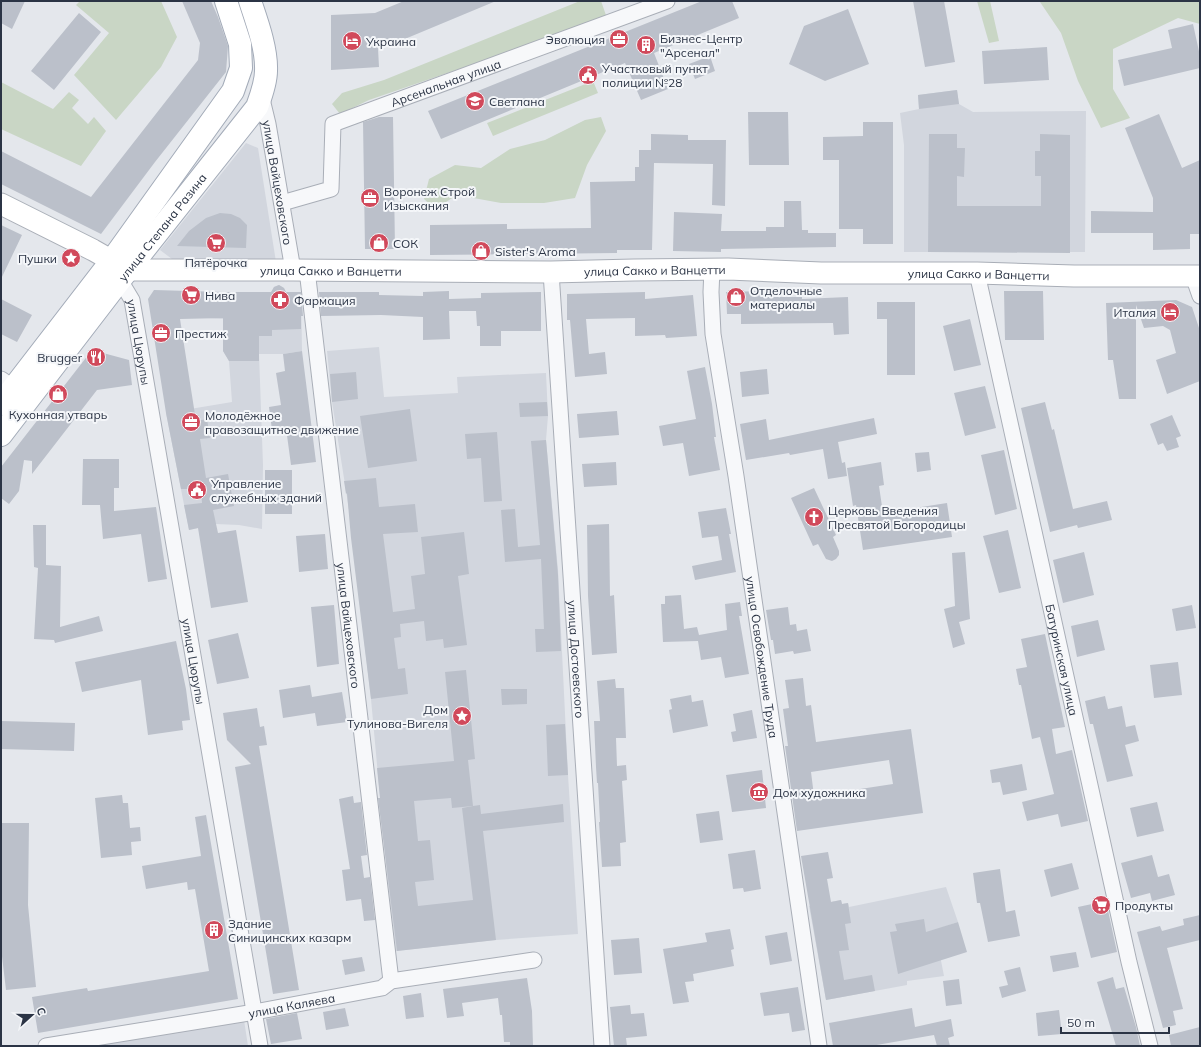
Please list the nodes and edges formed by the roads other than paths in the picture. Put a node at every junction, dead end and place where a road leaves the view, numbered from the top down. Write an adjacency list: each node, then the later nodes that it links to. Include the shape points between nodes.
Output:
1 (226, 1): 8 (main road, улица Степана Разина, via 240,44 241,68 233,91)
2 (250, 1): 4 (main road, улица Степана Разина, via 262,37 266,71)
3 (667, 1): 5 (street, Арсенальная улица, via 333,124 331,189)
4 (262, 95): 5 (street, улица Вайцеховского); 8 (main road, улица Степана Разина, via 257,108)
5 (282, 203): 9 (street, улица Вайцеховского)
6 (1, 204): 8 (street, via 93,250)
7 (712, 269): 10 (street, улица Сакко и Ванцетти); 11 (street, улица Сакко и Ванцетти, via 822,273); 22 (street, улица Освобождение Труда, via 713,334)
8 (120, 270): 9 (street, улица Сакко и Ванцетти); 14 (main road, улица Степана Разина); 15 (main road, улица Степана Разина); 18 (street, улица Цюрупы, via 132,300)
9 (300, 270): 10 (street, улица Сакко и Ванцетти); 17 (street, улица Вайцеховского)
10 (551, 272): 21 (street, улица Достоевского)
11 (977, 273): 12 (street, улица Сакко и Ванцетти); 23 (street, Батуринская улица, via 1129,962)
12 (1196, 276): 13 (street)
13 (1200, 296)
14 (5, 390)
15 (1, 435)
16 (534, 960): 17 (street, улица Каляева)
17 (391, 981): 18 (street, улица Каляева, via 382,988)
18 (255, 1012): 19 (street, улица Каляева); 20 (street, улица Цюрупы)
19 (46, 1046)
20 (260, 1046)
21 (602, 1046)
22 (819, 1046)
23 (1150, 1046)

